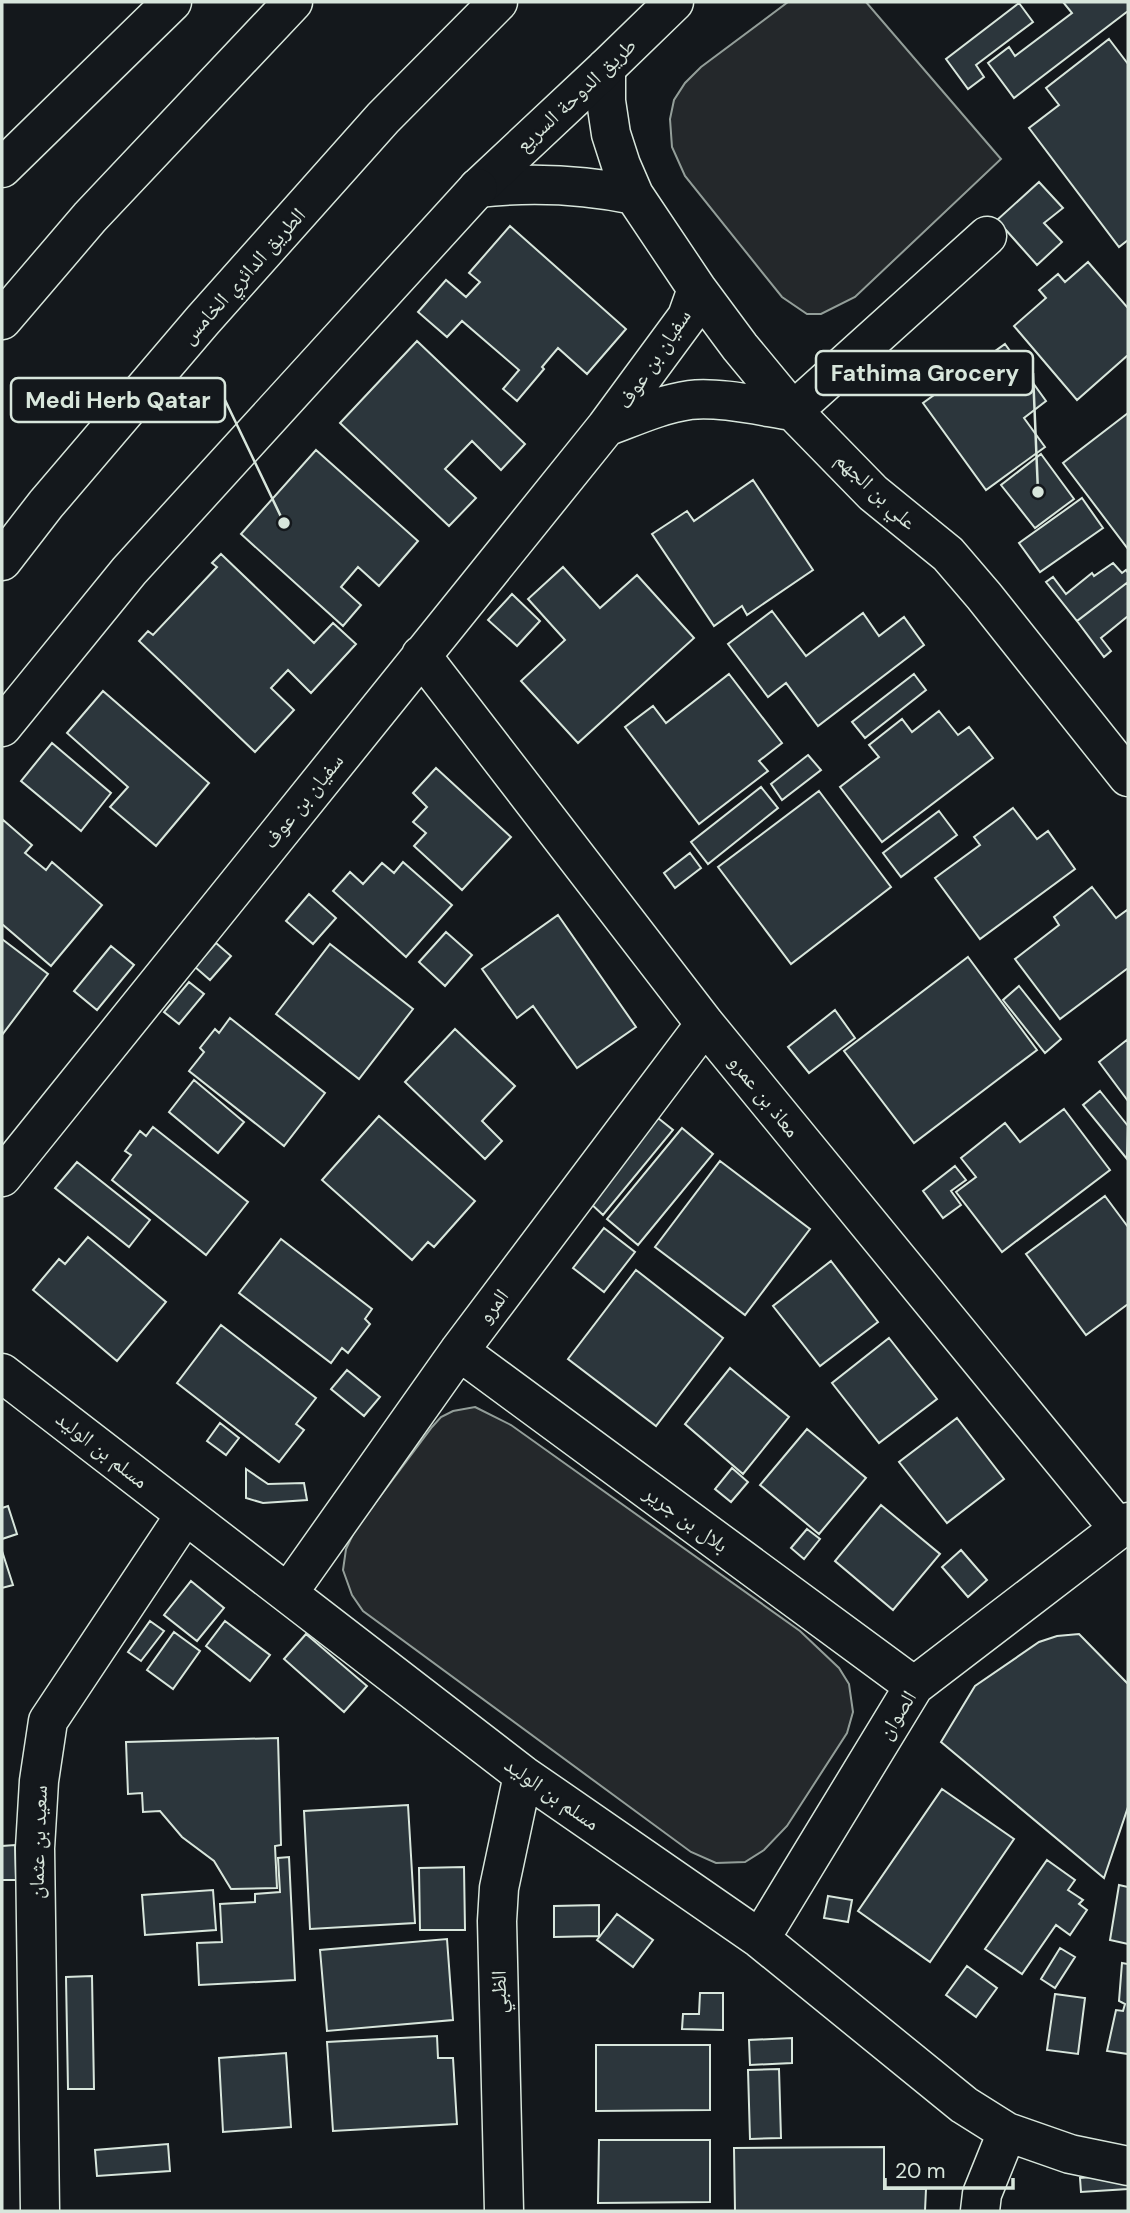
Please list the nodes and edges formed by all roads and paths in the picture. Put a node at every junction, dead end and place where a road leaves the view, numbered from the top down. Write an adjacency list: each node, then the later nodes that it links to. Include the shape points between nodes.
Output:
1 (172, 2): 6 (main road)
2 (293, 2): 11 (main road, via 90,217)
3 (498, 2): 14 (main road, الطريق الدائري الخامس, via 383,118 203,320)
4 (674, 2): 5 (main road, طريق الدوحة السريع)
5 (606, 68): 7 (main road, طريق الدوحة السريع); 8 (main road, علي بن الجهم, via 611,134)
6 (2, 168)
7 (478, 188): 8 (main road, via 556,183); 16 (main road, طريق الدوحة السريع, via 146,551)
8 (634, 195): 10 (main road, علي بن الجهم)
9 (987, 236): 12 (main road)
10 (697, 289): 12 (main road, علي بن الجهم); 13 (main road, سفيان بن عوف, via 687,317)
11 (2, 320)
12 (793, 411): 13 (main road, سفيان بن عوف, via 692,400); 17 (main road, علي بن الجهم, via 873,493 948,554)
13 (606, 427): 15 (main road, سفيان بن عوف)
14 (2, 561)
15 (421, 655): 18 (main road, معاذ بن عمرو); 19 (main road, سفيان بن عوف)
16 (2, 727)
17 (1128, 777)
18 (705, 1024): 20 (main road, المرو); 23 (main road, معاذ بن عمرو)
19 (2, 1177)
20 (459, 1352): 24 (main road, المرو); 25 (main road, بلال بن جرير)
21 (2, 1373): 22 (main road, مسلم بن الوليد)
22 (185, 1515): 24 (main road, مسلم بن الوليد); 30 (main road, سعيد بن عثمان, via 48,1721 35,1848)
23 (1124, 1525): 25 (main road, الصوان)
24 (288, 1593): 26 (main road, مسلم بن الوليد)
25 (914, 1686): 27 (main road, الصوان)
26 (523, 1775): 27 (main road, مسلم بن الوليد); 31 (main road, الظبي, via 499,1888 497,1921)
27 (760, 1939): 28 (main road, مسلم بن الوليد, via 964,2105)
28 (1007, 2132): 29 (main road, مسلم بن الوليد, via 1070,2154); 32 (main road, via 982,2194)
29 (1128, 2166)
30 (40, 2211)
31 (503, 2211)
32 (981, 2211)

